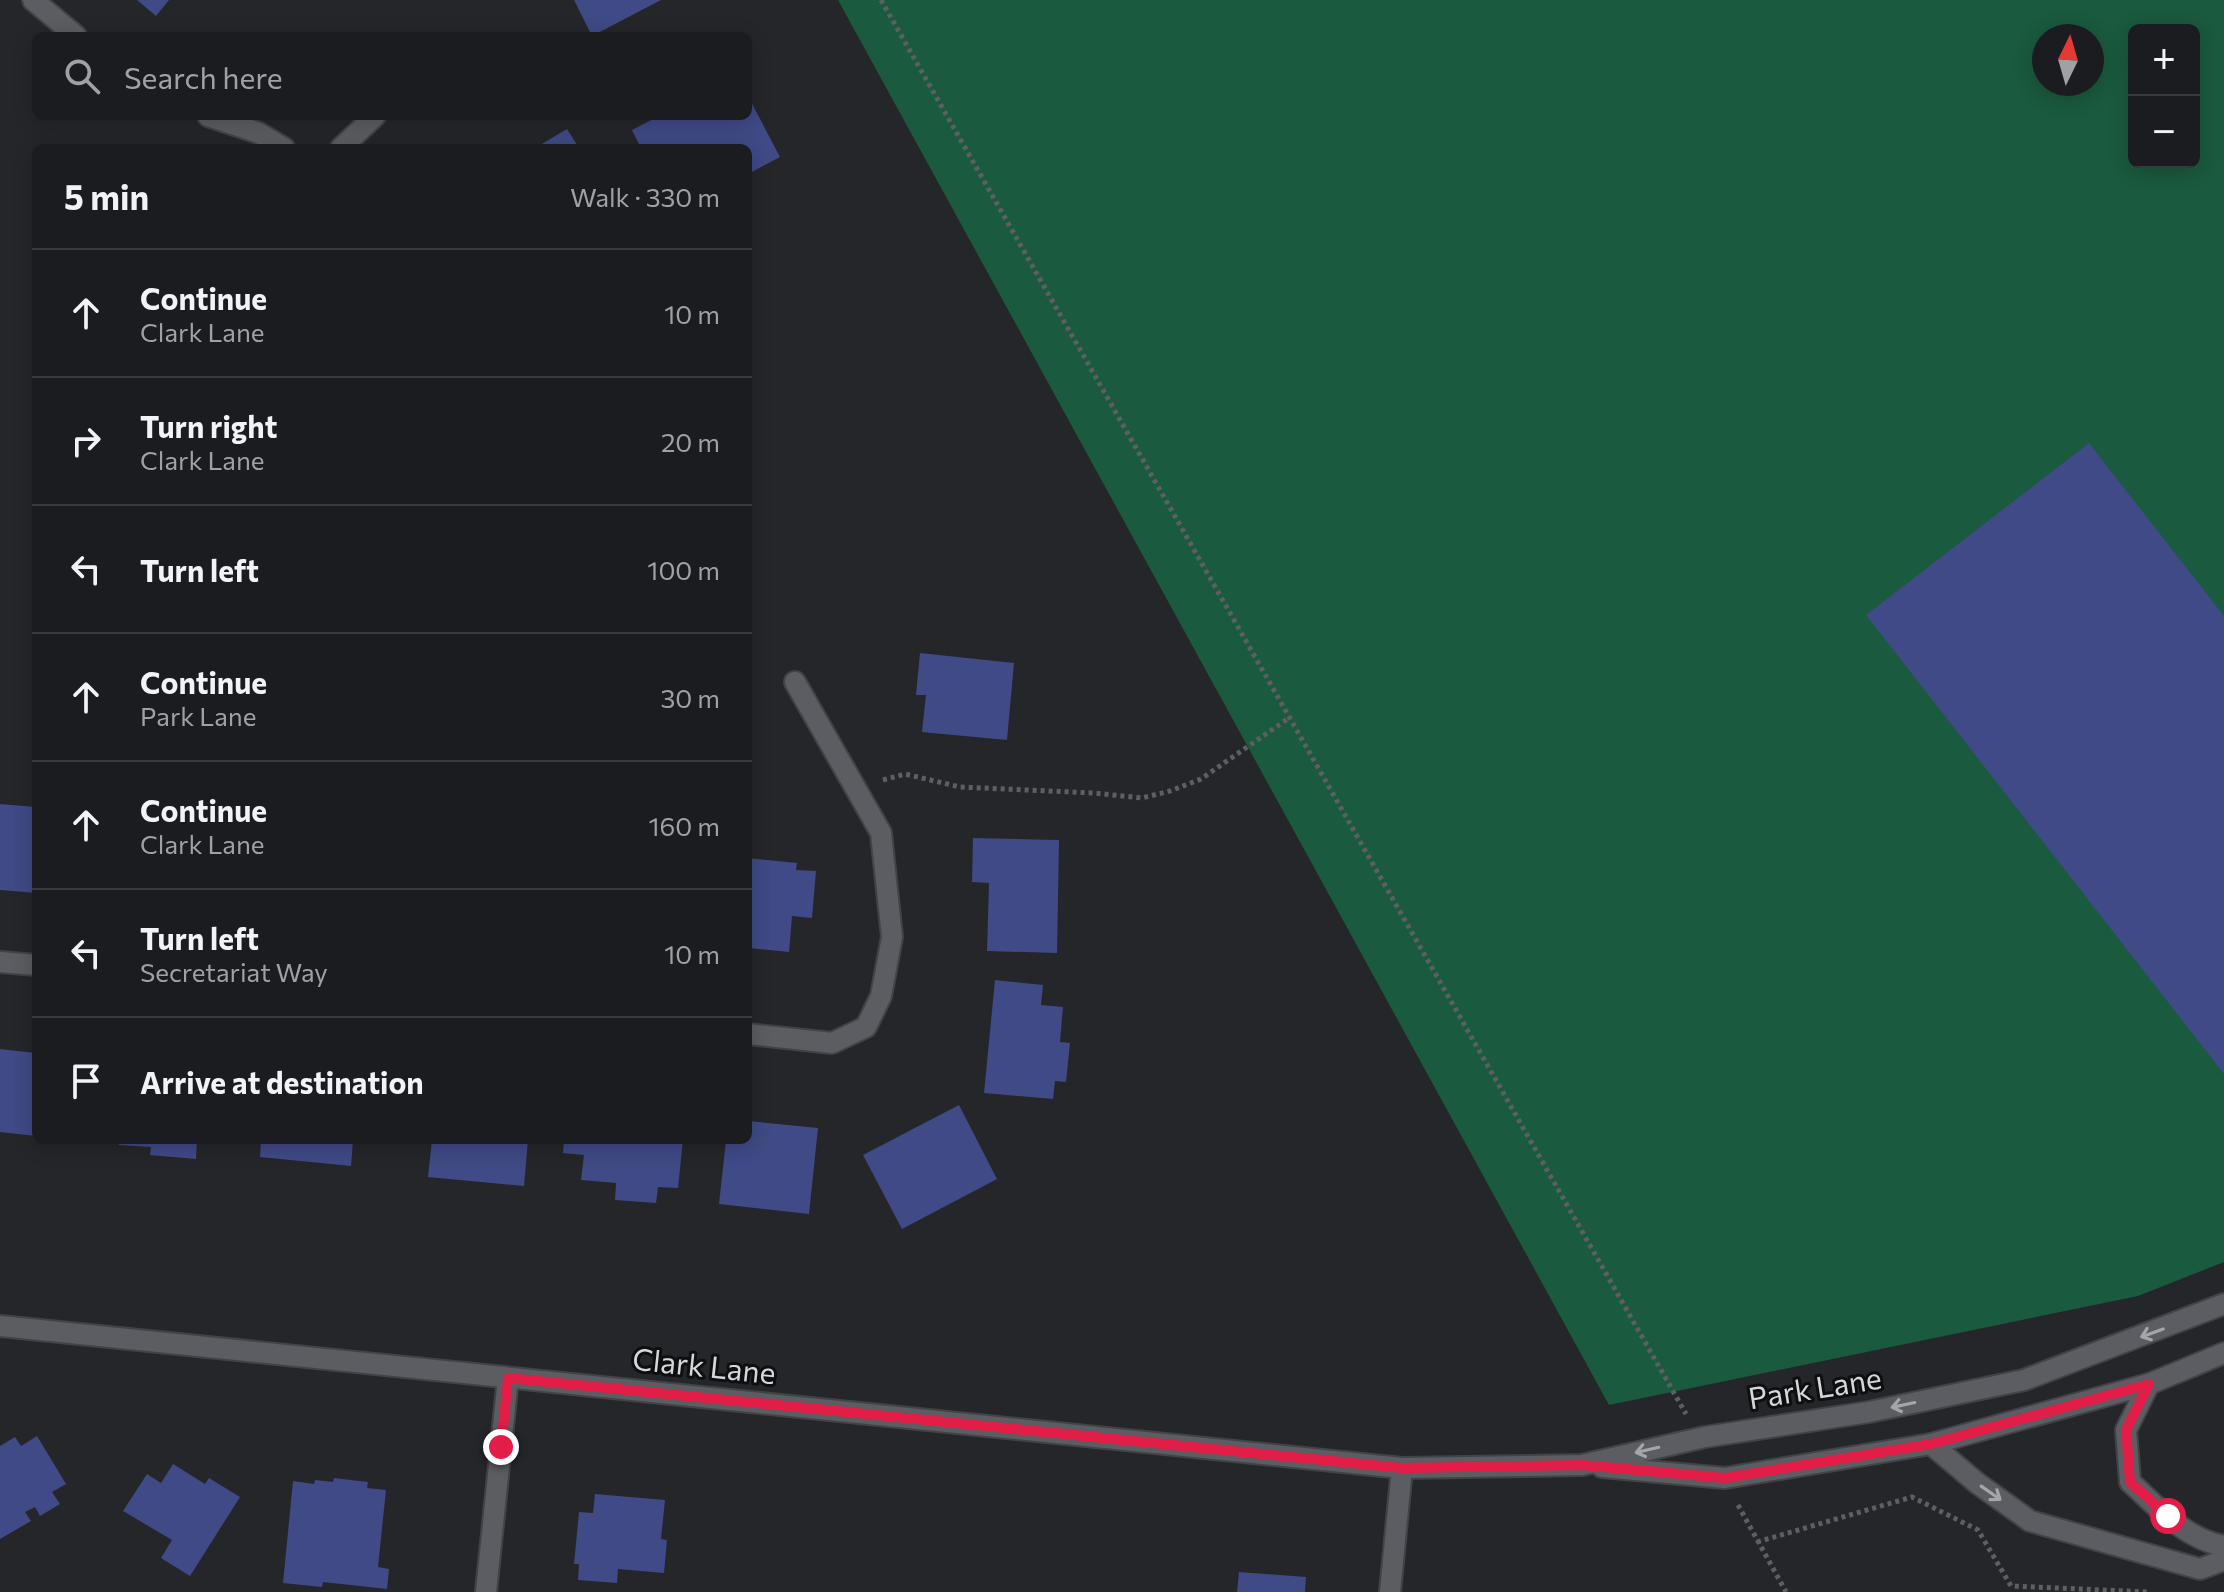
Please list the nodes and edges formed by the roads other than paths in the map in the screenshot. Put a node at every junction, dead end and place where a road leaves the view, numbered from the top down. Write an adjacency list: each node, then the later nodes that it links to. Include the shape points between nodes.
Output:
1 (33, 0): 2 (street)
2 (71, 32)
3 (220, 120): 5 (street)
4 (371, 120): 6 (street)
5 (277, 144)
6 (345, 144)
7 (795, 682): 10 (street, via 881,833 892,937 881,996 866,1027 832,1043)
8 (0, 962): 9 (street)
9 (32, 965)
10 (752, 1034)
11 (2224, 1304): 17 (street, Park Lane, one-way to 17, via 2024,1380 1869,1412 1705,1437)
12 (0, 1326): 14 (street, Clark Lane)
13 (2224, 1353): 15 (street)
14 (508, 1378): 18 (street, Clark Lane); 21 (street)
15 (2149, 1384): 16 (street); 19 (street, via 2126,1430 2130,1482 2202,1542)
16 (1931, 1444): 17 (street, via 1725,1478); 20 (street, one-way to 20, via 2030,1521 2200,1569)
17 (1582, 1465): 18 (street, Park Lane)
18 (1402, 1468): 22 (street)
19 (2224, 1546)
20 (2224, 1560)
21 (486, 1592)
22 (1390, 1592)

